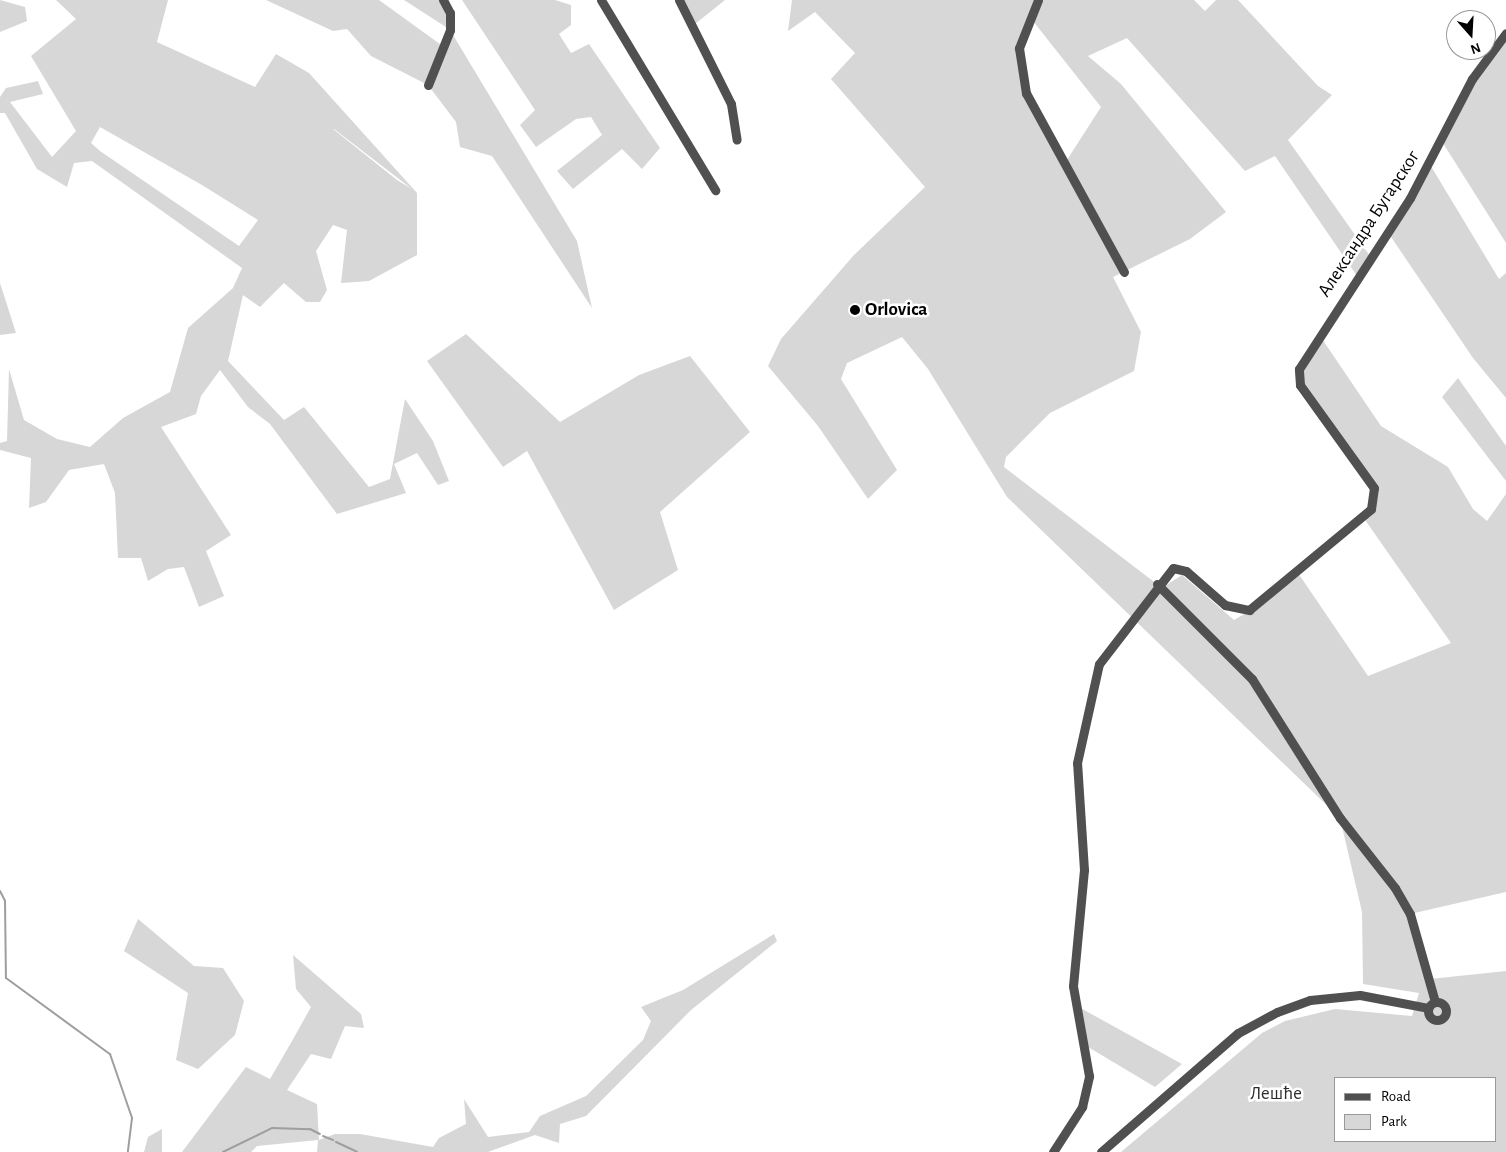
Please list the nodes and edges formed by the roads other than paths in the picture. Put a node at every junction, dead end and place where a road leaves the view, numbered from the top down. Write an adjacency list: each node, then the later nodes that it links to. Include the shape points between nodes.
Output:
1 (443, 0): 6 (street, via 450,13 450,30)
2 (601, 0): 8 (street, via 666,104 671,123)
3 (679, 0): 7 (street, via 731,104)
4 (1038, 0): 9 (street, via 1019,48 1026,93)
5 (1506, 32): 10 (street, Александра Бугарског, via 1472,79 1410,198 1301,361 1300,384 1374,488 1371,510 1253,609 1224,605 1181,568 1168,571)
6 (428, 85)
7 (737, 140)
8 (715, 190)
9 (1124, 272)
10 (1157, 584): 11 (street, via 1252,679 1340,818 1396,888 1410,914); 13 (street, via 1099,664 1078,748 1076,794 1084,870 1074,986 1089,1076 1082,1107)
11 (1435, 1002): 12 (street); 12 (street, via 1446,1008 1442,1018 1430,1017)
12 (1428, 1008): 14 (street, via 1360,995 1310,1000 1277,1012 1238,1033)
13 (1054, 1152)
14 (1101, 1152)

